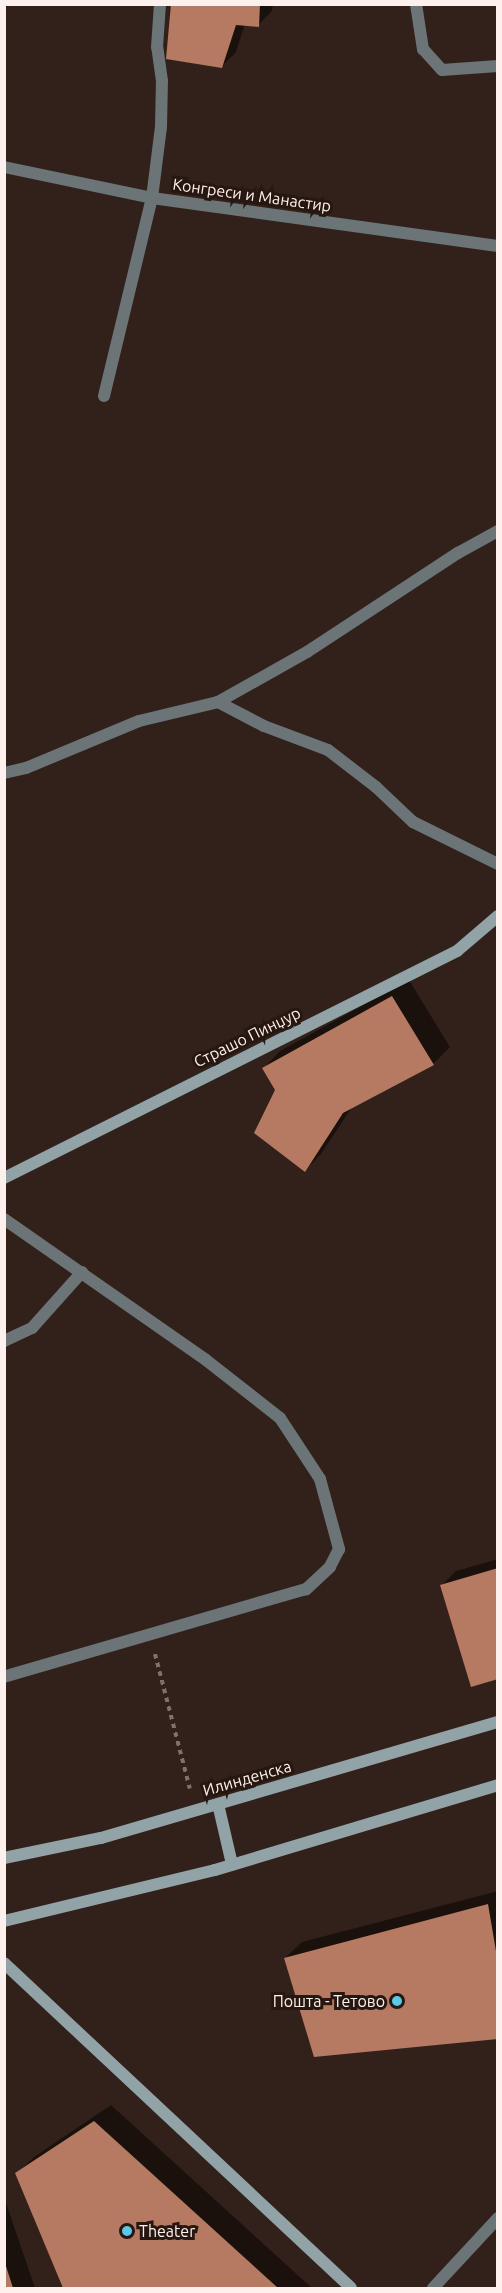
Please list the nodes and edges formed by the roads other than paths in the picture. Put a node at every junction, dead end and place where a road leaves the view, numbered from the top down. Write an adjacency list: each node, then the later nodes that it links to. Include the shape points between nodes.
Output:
1 (160, 4): 5 (street, via 157,46 162,81 161,127)
2 (416, 4): 3 (street, via 423,49 442,70)
3 (498, 66)
4 (4, 167): 5 (street, Конгреси и Манастир)
5 (152, 198): 6 (street, Конгреси и Манастир); 7 (street)
6 (498, 246)
7 (104, 396)
8 (498, 531): 9 (street, via 307,652)
9 (218, 702): 10 (street, via 139,721 26,768); 11 (street, via 264,726 328,750 413,822)
10 (4, 773)
11 (498, 864)
12 (498, 916): 13 (street, Страшо Пинџур, via 457,951)
13 (4, 1178)
14 (4, 1219): 15 (street)
15 (82, 1272): 16 (street, via 32,1329); 17 (street, via 206,1359 280,1418 320,1479 339,1549 330,1567 306,1589)
16 (4, 1341)
17 (4, 1677)
18 (498, 1722): 20 (street, Илинденска)
19 (498, 1785): 22 (street)
20 (218, 1804): 21 (street, Илинденска, via 101,1838); 22 (street)
21 (4, 1858)
22 (232, 1864): 23 (street)
23 (4, 1921)
24 (4, 1962): 26 (street)
25 (498, 2218): 27 (street)
26 (351, 2289)
27 (432, 2289)

